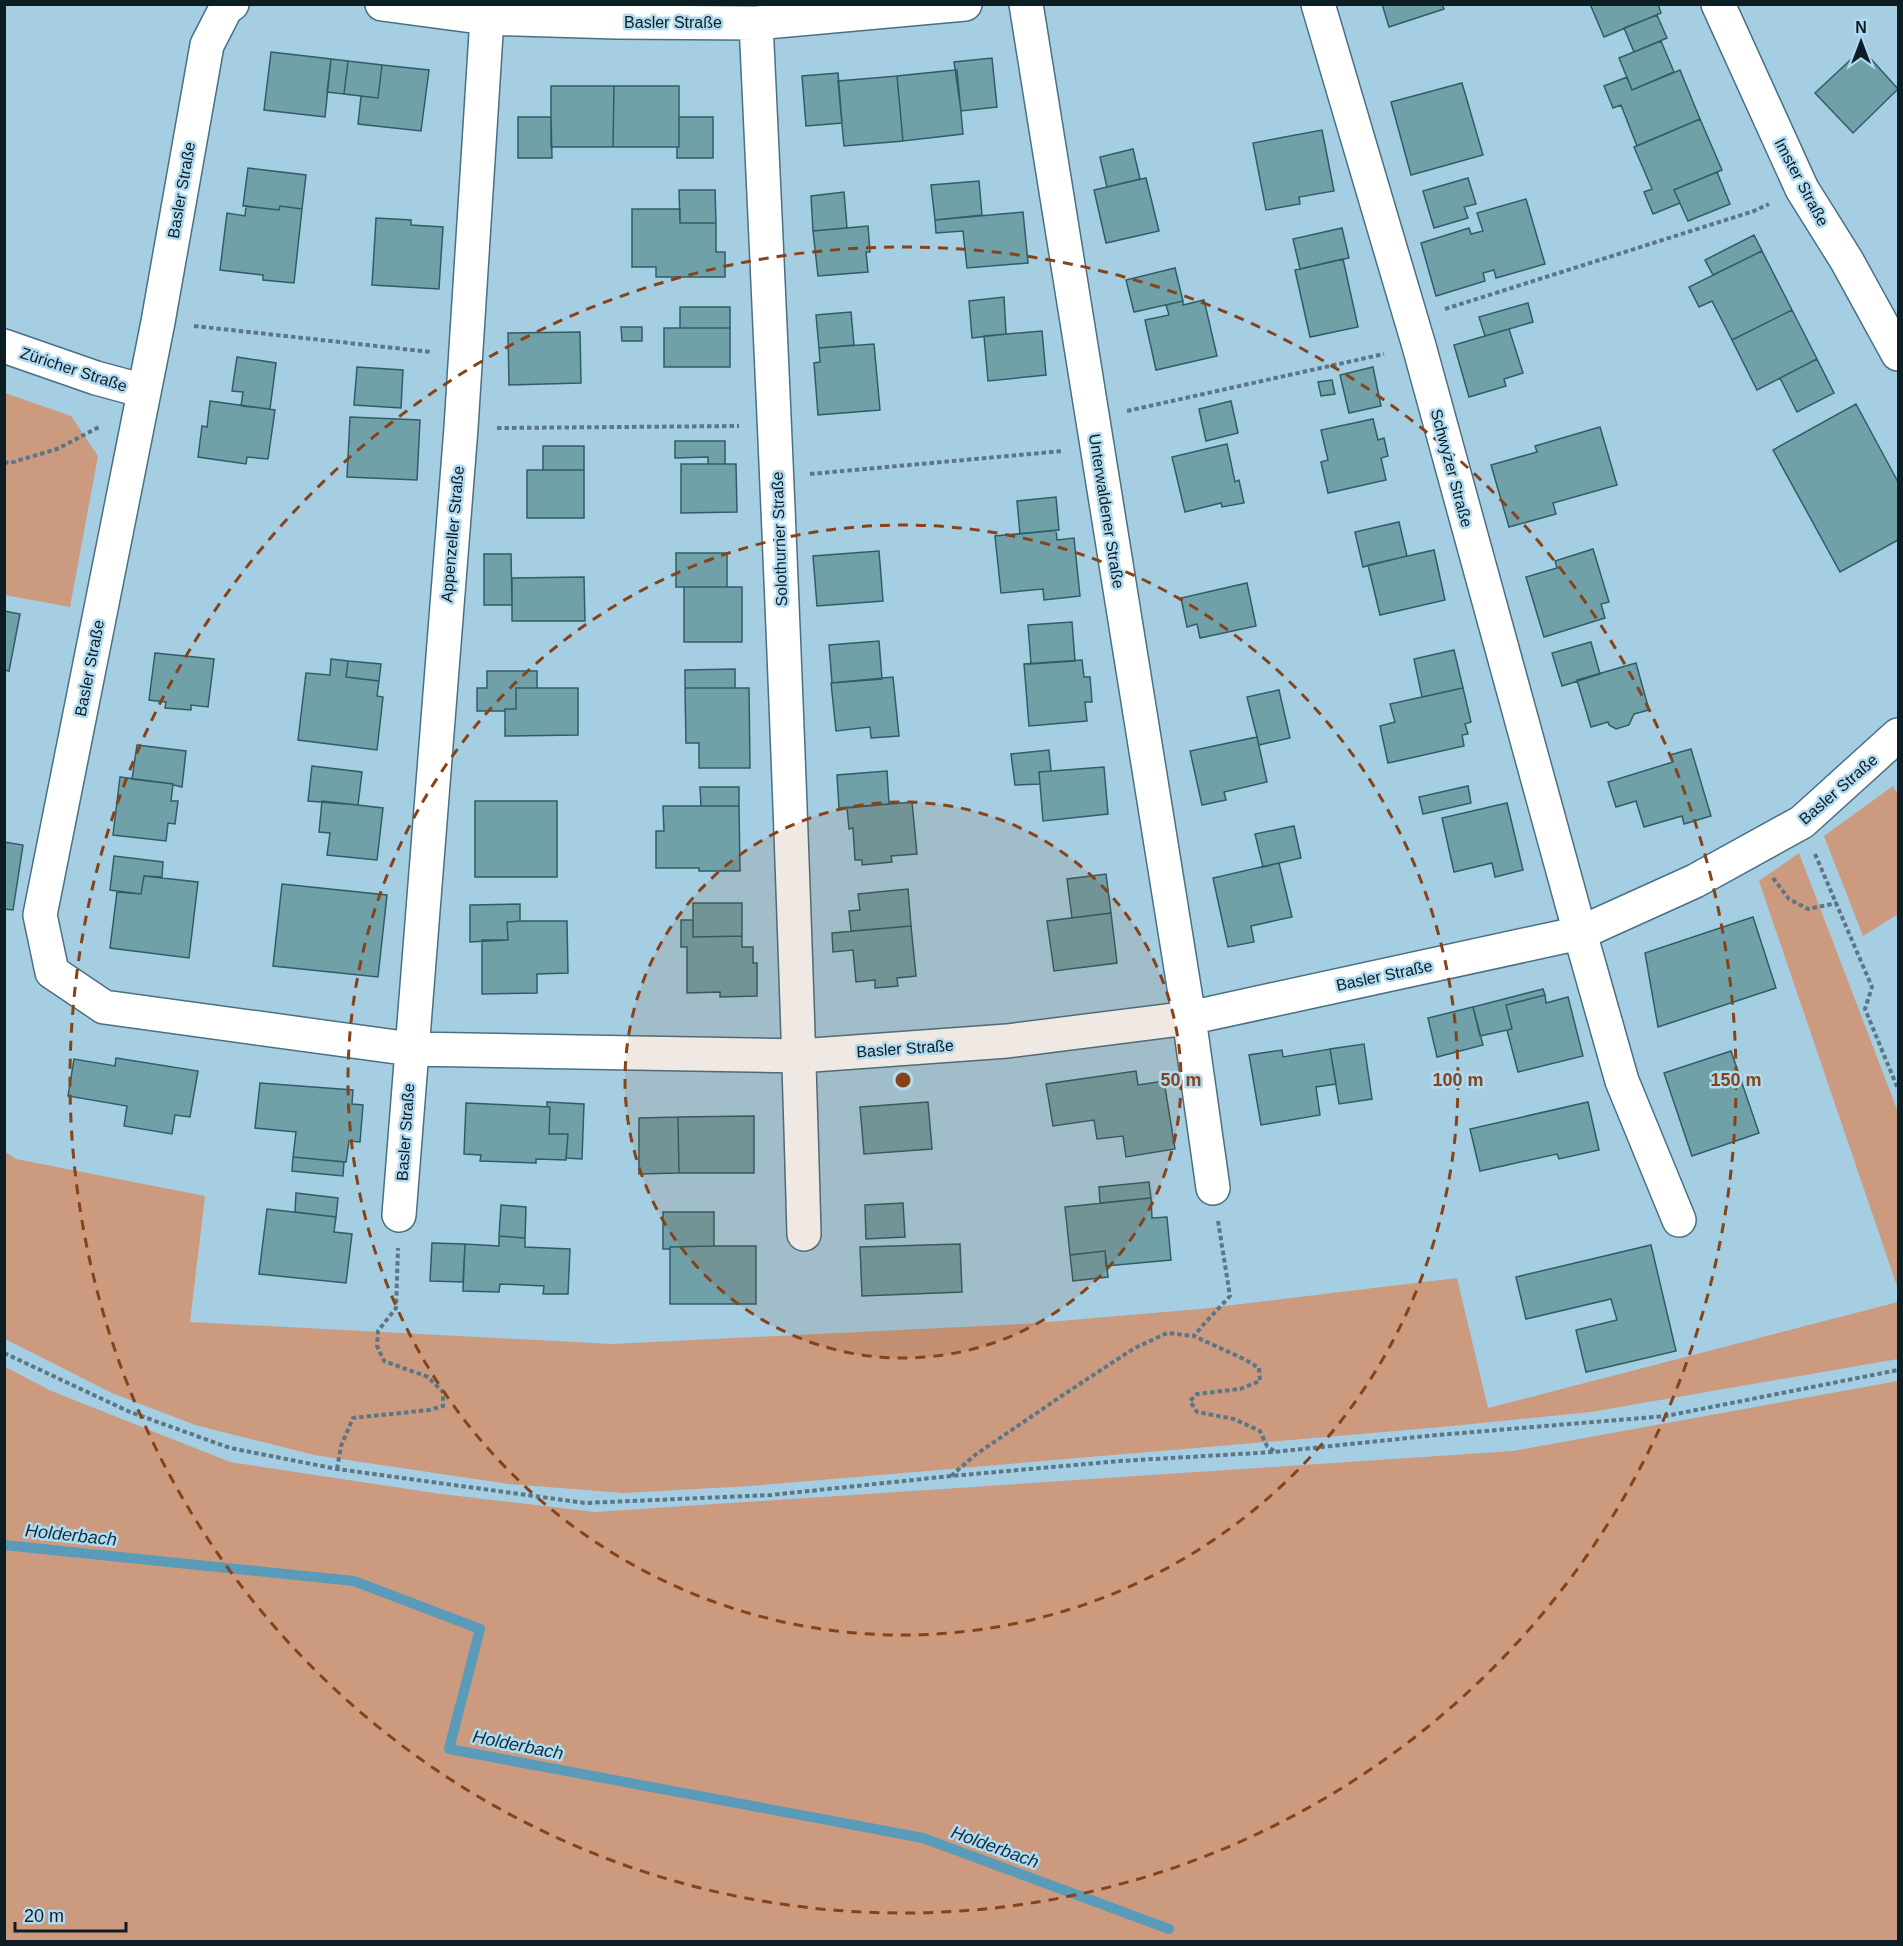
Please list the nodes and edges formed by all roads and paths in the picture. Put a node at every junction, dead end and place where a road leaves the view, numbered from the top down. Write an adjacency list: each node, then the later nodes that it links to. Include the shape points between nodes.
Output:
1 (232, 4): 10 (street, Basler Straße, via 226,8 207,45)
2 (382, 4): 7 (street, Basler Straße)
3 (965, 4): 8 (street, Basler Straße)
4 (1026, 4): 18 (street, Unterwaldener Straße)
5 (1318, 4): 11 (street, Schwyzer Straße)
6 (1718, 4): 9 (street, Imster Straße)
7 (487, 18): 8 (street, Basler Straße); 14 (street, Appenzeller Straße)
8 (756, 23): 16 (street, Solothurner Straße)
9 (1802, 189): 11 (path, via 1754,211); 13 (street, Imster Straße)
10 (158, 322): 14 (path); 15 (street, Basler Straße)
11 (1414, 333): 18 (path); 25 (street, Schwyzer Straße)
12 (4, 346): 15 (street, Züricher Straße)
13 (1899, 354)
14 (464, 356): 17 (street, Appenzeller Straße)
15 (144, 391): 19 (path, via 97,430 57,449); 27 (street, Basler Straße, via 40,915 52,972 104,1006)
16 (775, 425): 17 (path); 20 (street, Solothurner Straße)
17 (460, 428): 27 (street, Appenzeller Straße)
18 (1094, 434): 20 (path); 26 (street, Unterwaldener Straße)
19 (4, 462)
20 (777, 477): 28 (street, Solothurner Straße)
21 (1899, 735): 22 (street, Basler Straße)
22 (1802, 822): 23 (street, Basler Straße); 24 (path)
23 (1756, 847): 24 (path, via 1773,880 1789,899 1808,909); 25 (street, Basler Straße, via 1695,881)
24 (1837, 903): 29 (path, via 1872,987 1865,1009)
25 (1580, 933): 26 (street, Basler Straße); 32 (street, via 1622,1081)
26 (1189, 1018): 28 (street, Basler Straße, via 1007,1041); 30 (street)
27 (411, 1049): 28 (street, Basler Straße); 31 (street, Basler Straße)
28 (799, 1056): 33 (street)
29 (1899, 1089)
30 (1214, 1188): 34 (path, via 1230,1296)
31 (399, 1215): 38 (path, via 396,1308 378,1331 377,1346 384,1361 428,1377 443,1392 443,1406 353,1418 341,1446)
32 (1679, 1220)
33 (804, 1234)
34 (1194, 1336): 37 (path, via 1259,1368 1260,1381 1240,1389 1197,1394 1190,1401 1197,1412 1234,1419 1260,1431); 39 (path, via 1167,1333 1133,1349 984,1449)
35 (4, 1353): 38 (path, via 130,1412 230,1448)
36 (1899, 1370): 37 (path, via 1666,1416)
37 (1274, 1452): 39 (path)
38 (337, 1469): 39 (path, via 585,1503 771,1495)
39 (951, 1476)

